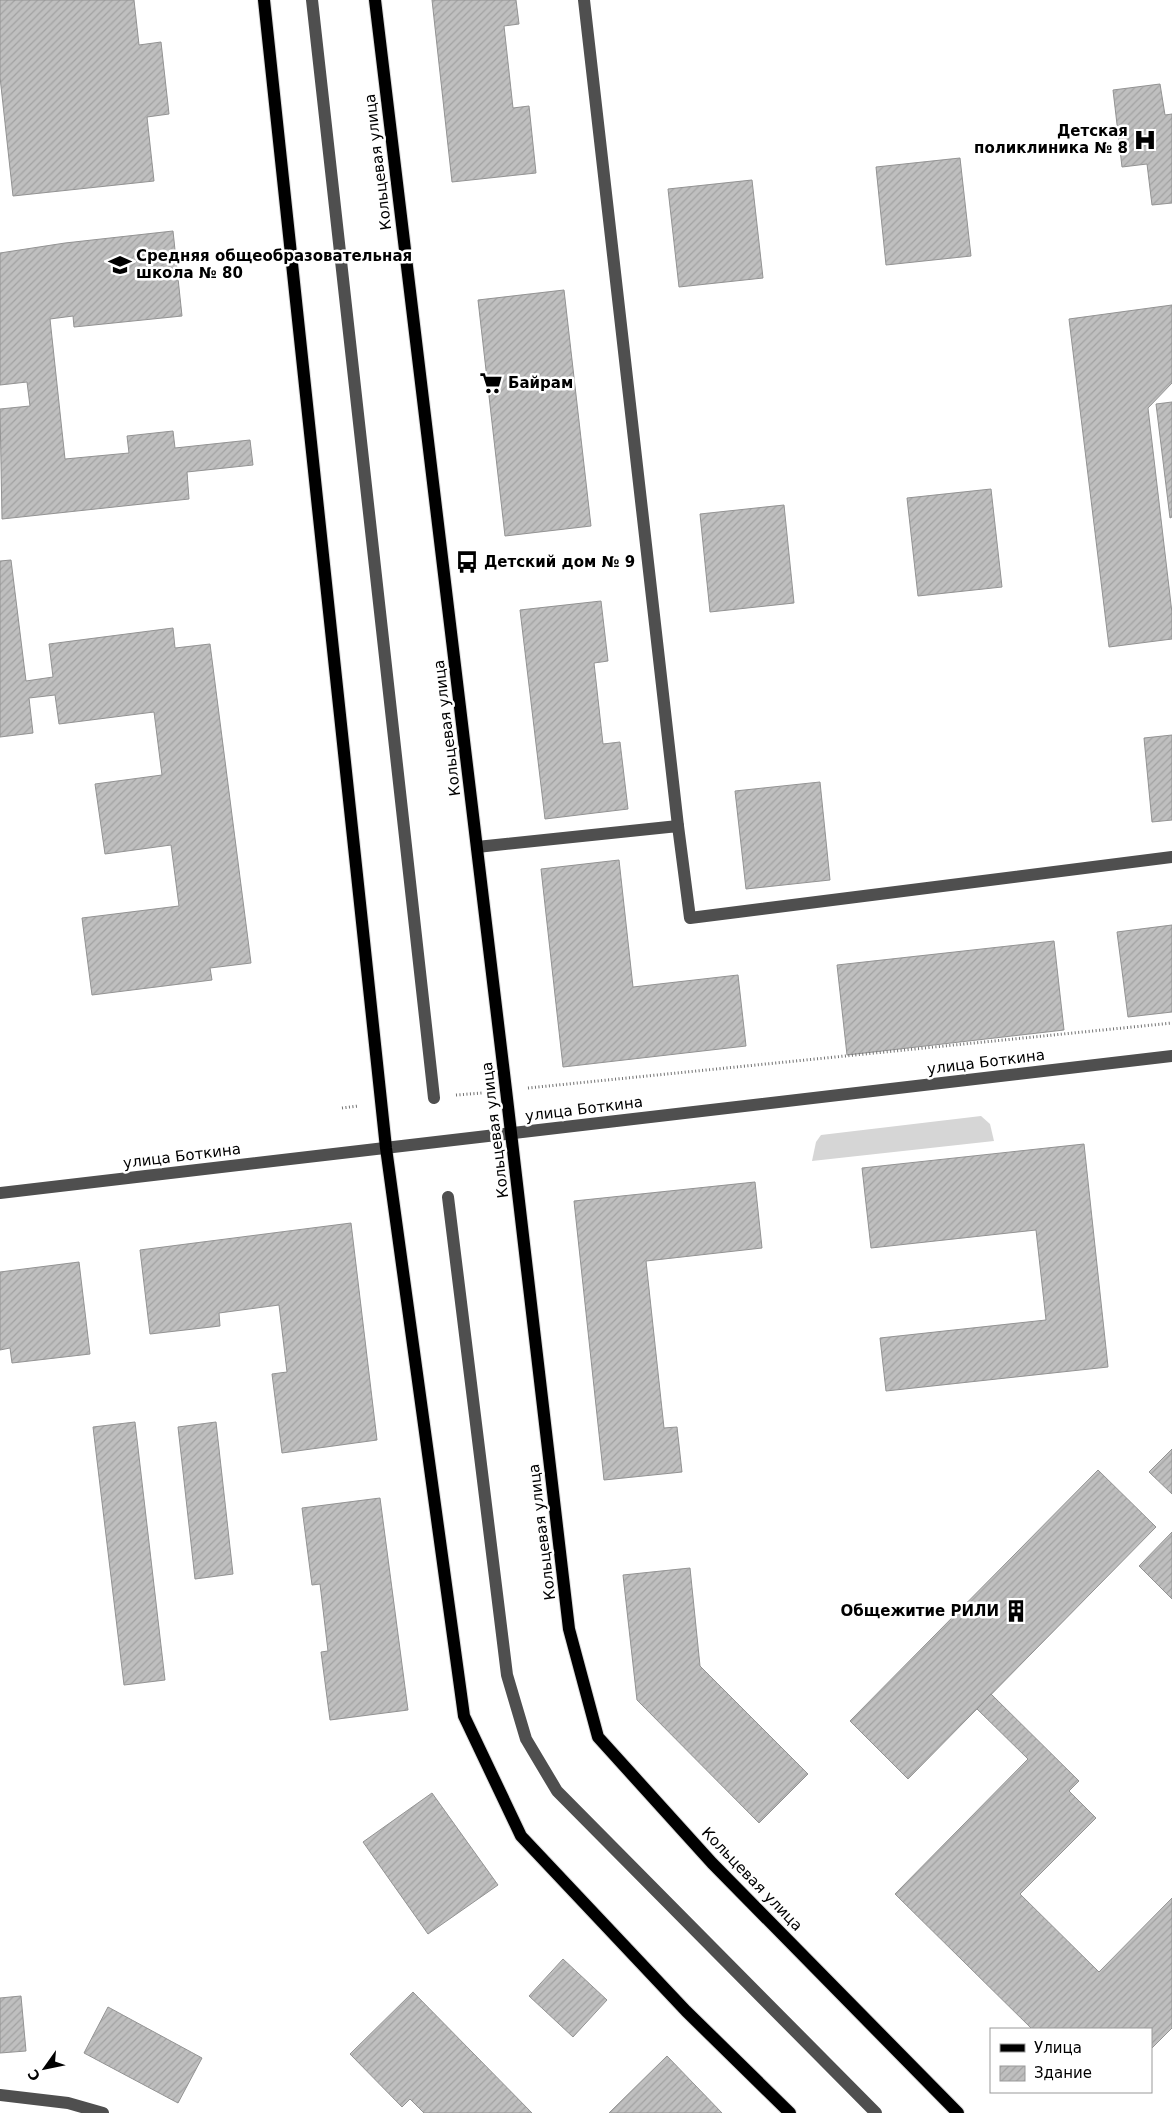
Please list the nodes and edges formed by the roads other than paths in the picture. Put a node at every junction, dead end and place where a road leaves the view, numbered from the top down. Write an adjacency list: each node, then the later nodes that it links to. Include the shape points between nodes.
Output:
1 (264, 0): 11 (main road)
2 (312, 0): 9 (street)
3 (375, 0): 6 (main road, Кольцевая улица)
4 (584, 0): 5 (street)
5 (678, 826): 6 (street); 7 (street, via 690,918)
6 (477, 847): 10 (main road, Кольцевая улица)
7 (1172, 857)
8 (1172, 1056): 10 (street, улица Боткина)
9 (434, 1098)
10 (512, 1134): 11 (street, улица Боткина); 18 (main road, Кольцевая улица, via 569,1629 598,1737 712,1863)
11 (386, 1148): 12 (street, улица Боткина); 16 (main road, via 464,1716 521,1836 686,2011)
12 (0, 1193)
13 (448, 1198): 17 (street, via 507,1675 526,1739 557,1791)
14 (0, 2095): 15 (street, via 68,2103)
15 (103, 2113)
16 (790, 2113)
17 (876, 2113)
18 (958, 2113)

